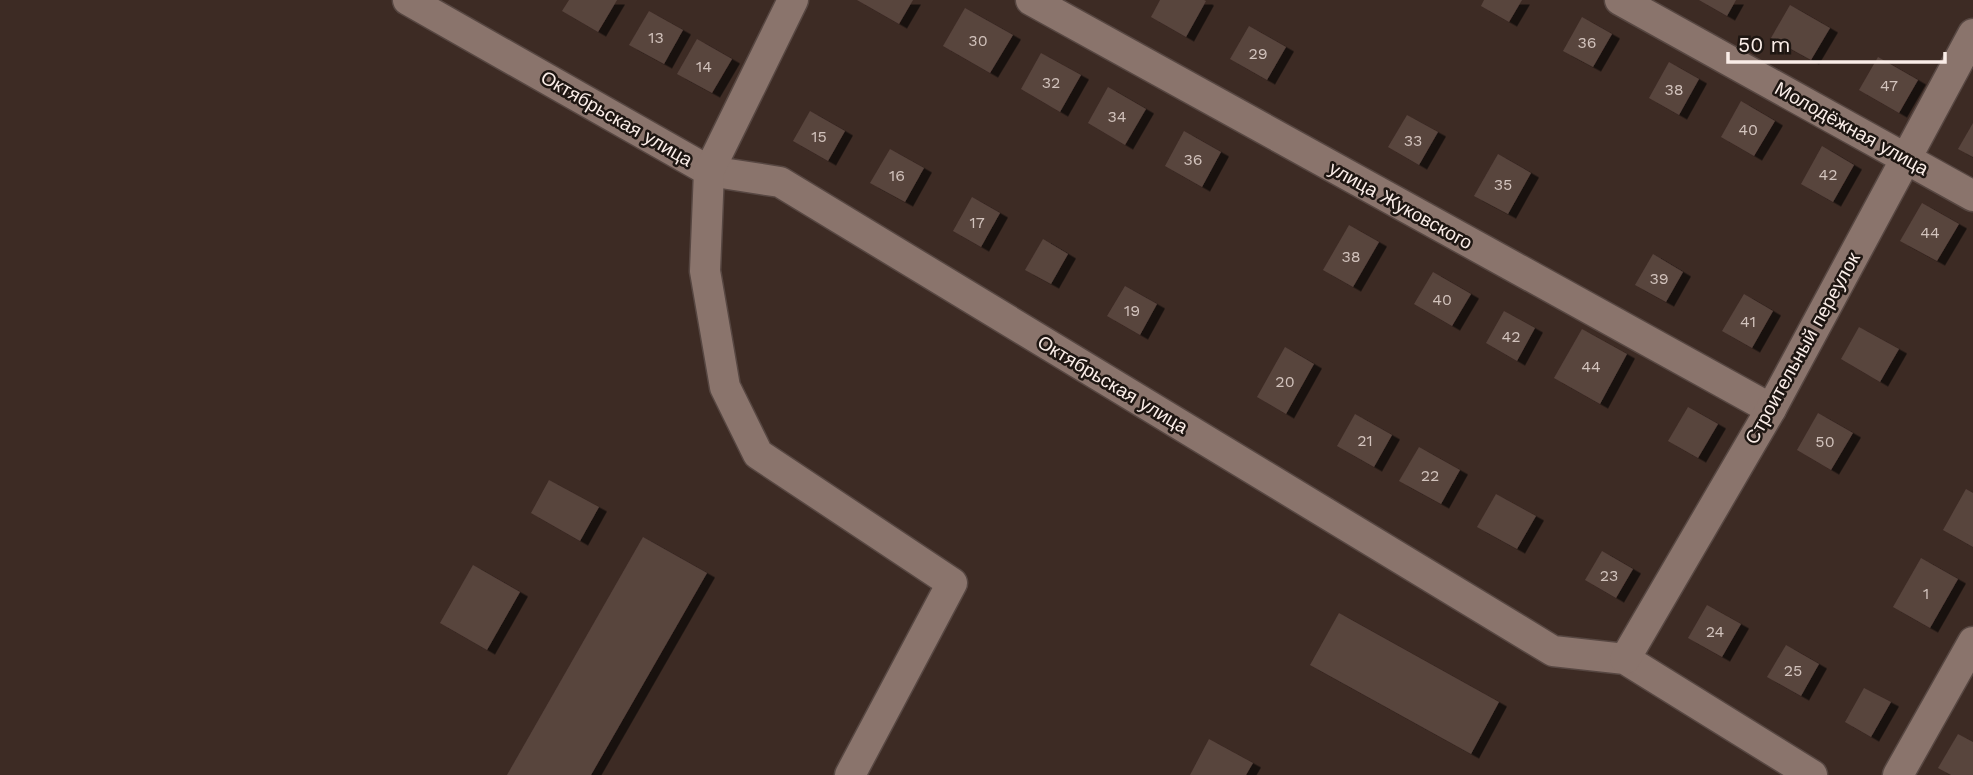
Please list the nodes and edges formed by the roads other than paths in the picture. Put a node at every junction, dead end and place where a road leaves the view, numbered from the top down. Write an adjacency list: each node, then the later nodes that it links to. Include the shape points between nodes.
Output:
1 (408, 0): 7 (street, Октябрьская улица)
2 (793, 0): 7 (street)
3 (1031, 0): 9 (street, улица Жуковского)
4 (1620, 0): 6 (street, Молодёжная улица)
5 (1973, 34): 6 (street, Строительный переулок)
6 (1905, 158): 8 (street, Молодёжная улица); 9 (street, Строительный переулок)
7 (709, 171): 11 (street, Октябрьская улица, via 780,182 1553,651); 12 (street, via 705,271 725,387 758,454 952,583)
8 (1973, 196)
9 (1771, 409): 11 (street, Строительный переулок)
10 (1973, 642): 14 (street)
11 (1625, 659): 13 (street, Октябрьская улица)
12 (850, 775)
13 (1812, 775)
14 (1898, 775)

